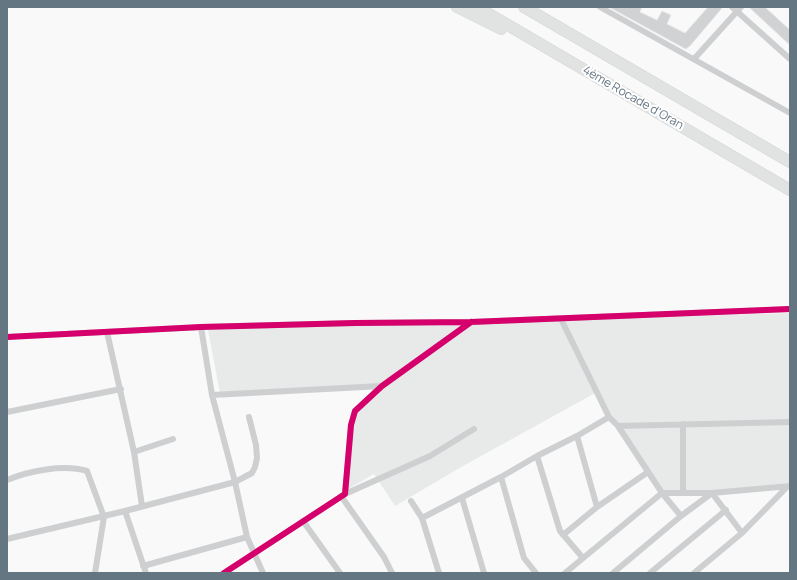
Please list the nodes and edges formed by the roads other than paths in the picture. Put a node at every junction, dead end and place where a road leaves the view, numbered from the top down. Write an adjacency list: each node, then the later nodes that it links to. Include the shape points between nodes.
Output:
1 (457, 7): 6 (highway)
2 (477, 7): 6 (highway, 4ème Rocade d'Oran)
3 (525, 7): 10 (highway, 4ème Rocade d'Oran)
4 (600, 7): 7 (street)
5 (736, 9): 7 (street); 8 (street)
6 (556, 53): 11 (highway, 4ème Rocade d'Oran)
7 (694, 59): 9 (street)
8 (790, 59)
9 (789, 111)
10 (790, 162)
11 (790, 190)
12 (790, 309): 13 (street)
13 (561, 319): 14 (street); 23 (street)
14 (471, 322): 15 (street); 18 (street)
15 (201, 327): 16 (street); 20 (street)
16 (107, 332): 17 (street); 19 (street)
17 (7, 337)
18 (382, 386): 20 (street); 40 (street, via 355,411 351,424)
19 (120, 389): 21 (street); 30 (street)
20 (212, 395): 35 (street)
21 (7, 412)
22 (249, 417): 35 (street, via 256,445 256,466 252,473)
23 (609, 417): 26 (street); 28 (street)
24 (790, 422): 25 (street)
25 (683, 424): 26 (street); 38 (street)
26 (618, 426): 32 (street)
27 (474, 429): 40 (street, via 430,456)
28 (577, 436): 31 (street); 44 (street)
29 (173, 439): 30 (street)
30 (134, 452): 43 (street)
31 (537, 456): 33 (street); 52 (street)
32 (648, 472): 37 (street); 44 (street)
33 (501, 478): 41 (street); 66 (street, via 524,558)
34 (7, 480): 48 (street, via 24,473 66,468 87,471)
35 (235, 482): 43 (street); 53 (street)
36 (789, 486): 39 (street); 51 (street)
37 (662, 493): 38 (street); 47 (street); 56 (street)
38 (683, 493): 39 (street)
39 (712, 493): 45 (street); 47 (street)
40 (343, 495): 50 (street); 63 (street)
41 (462, 498): 49 (street); 65 (street)
42 (411, 501): 49 (street)
43 (142, 506): 46 (street)
44 (597, 507): 52 (street)
45 (726, 510): 51 (street); 69 (street)
46 (126, 511): 48 (street); 57 (street)
47 (681, 516): 68 (street)
48 (104, 517): 54 (street); 58 (street)
49 (422, 518): 64 (street)
50 (303, 521): 55 (street); 62 (street)
51 (742, 533): 70 (street)
52 (563, 535): 56 (street)
53 (247, 537): 55 (street); 57 (street)
54 (7, 539)
55 (255, 553): 60 (street); 61 (street)
56 (583, 558): 67 (street)
57 (143, 566): 59 (street)
58 (95, 573)
59 (146, 573)
60 (224, 573)
61 (263, 573)
62 (340, 573)
63 (392, 573)
64 (439, 573)
65 (484, 573)
66 (536, 573)
67 (565, 573)
68 (613, 573)
69 (650, 573)
70 (694, 573)

